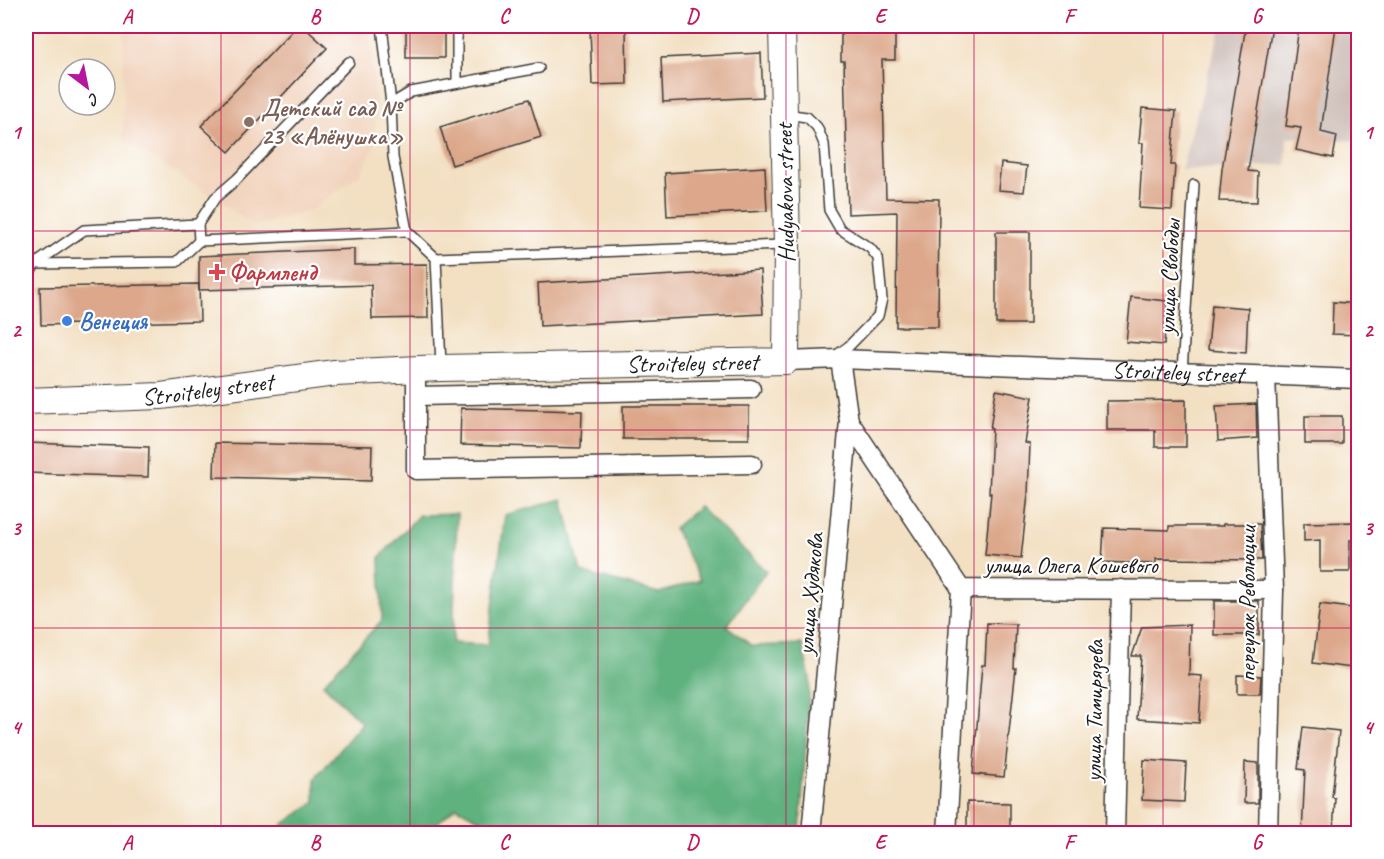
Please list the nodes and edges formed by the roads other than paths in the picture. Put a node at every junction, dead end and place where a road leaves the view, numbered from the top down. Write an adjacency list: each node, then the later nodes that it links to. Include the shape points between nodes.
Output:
1 (382, 26): 7 (lane)
2 (457, 26): 6 (lane)
3 (782, 26): 8 (street, Hudyakova street)
4 (349, 62): 10 (lane, via 215,198)
5 (539, 68): 6 (lane)
6 (457, 83): 7 (lane, via 411,92)
7 (391, 104): 11 (lane, via 393,157)
8 (784, 114): 13 (street, Hudyakova street); 17 (lane, via 807,117 817,127 824,144 829,210 840,229 870,248 878,258 882,299 878,316)
9 (1194, 185): 21 (lane, улица Свободы)
10 (198, 224): 12 (lane); 15 (lane, via 84,230)
11 (407, 231): 12 (lane); 14 (lane)
12 (199, 241): 15 (lane, via 177,262)
13 (787, 245): 14 (lane); 18 (street, Hudyakova street)
14 (436, 258): 19 (lane)
15 (35, 264): 16 (lane)
16 (26, 281)
17 (836, 359): 18 (street, Stroiteley street); 21 (street, Stroiteley street); 27 (street, улица Худякова)
18 (786, 361): 19 (street, Stroiteley street)
19 (441, 368): 20 (street, Stroiteley street)
20 (416, 369): 25 (street); 26 (street, Stroiteley street, via 335,373 161,396)
21 (1182, 372): 22 (street, Stroiteley street)
22 (1266, 375): 23 (street, Stroiteley street); 31 (street, переулок Революции)
23 (1359, 379)
24 (751, 389): 25 (street)
25 (416, 396): 28 (street, via 416,470)
26 (26, 401)
27 (849, 421): 29 (street, улица Олега Кошевого); 32 (street, улица Худякова)
28 (752, 464)
29 (961, 589): 30 (street, улица Олега Кошевого); 33 (street)
30 (1121, 589): 31 (street, улица Олега Кошевого); 34 (street, улица Тимирязева)
31 (1274, 590): 35 (street, переулок Революции)
32 (811, 834)
33 (947, 834)
34 (1115, 834)
35 (1268, 834)

